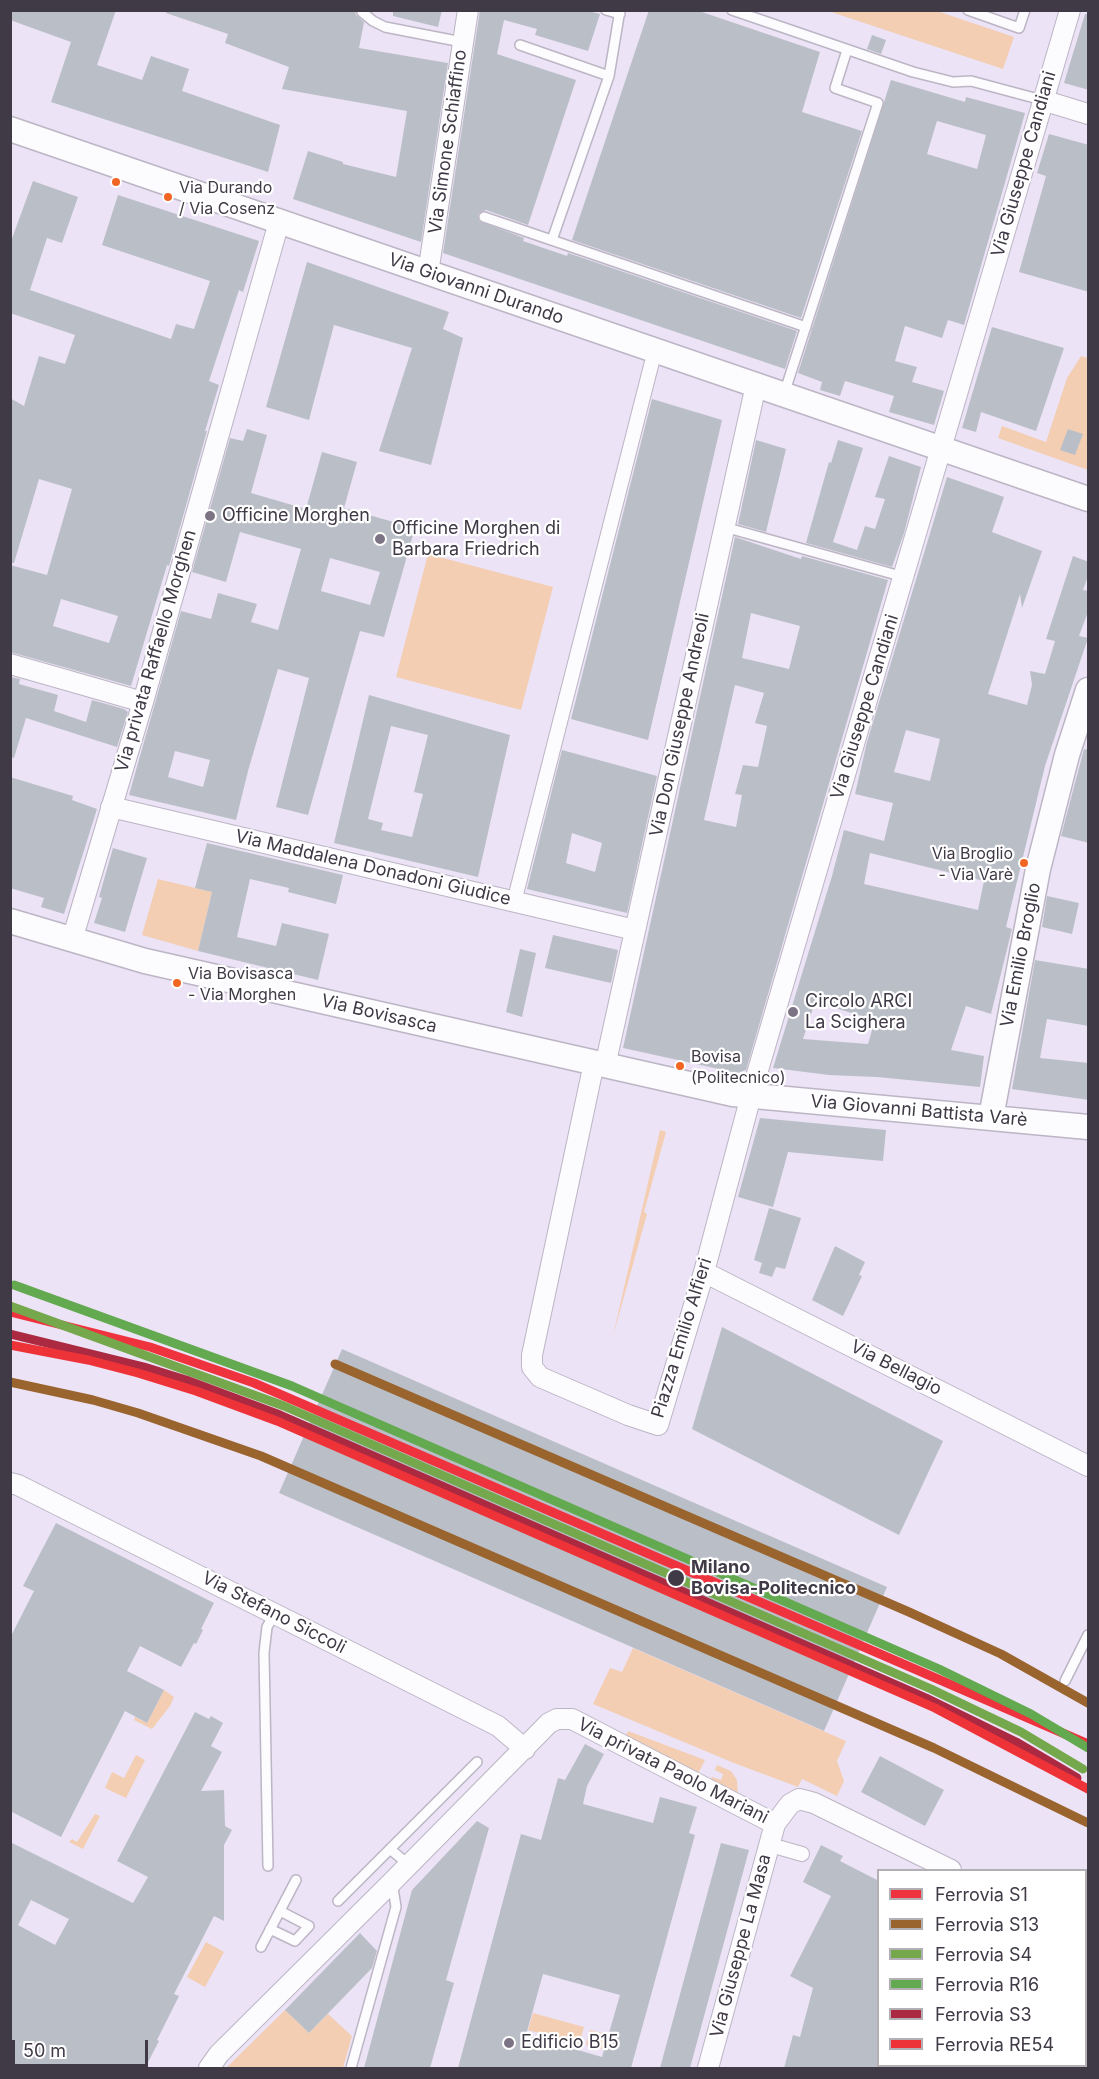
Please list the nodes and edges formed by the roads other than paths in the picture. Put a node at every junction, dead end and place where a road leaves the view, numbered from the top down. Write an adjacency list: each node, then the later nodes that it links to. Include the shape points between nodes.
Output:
1 (468, 10): 9 (street, Via Simone Schiaffino)
2 (606, 10): 8 (lane)
3 (732, 10): 11 (lane)
4 (968, 10): 5 (lane, via 1019,28)
5 (1025, 10)
6 (1070, 10): 13 (street, Via Giuseppe Candiani)
7 (362, 12): 9 (lane, via 385,27)
8 (620, 12): 12 (lane)
9 (462, 42): 19 (street, Via Simone Schiaffino)
10 (520, 45): 12 (lane)
11 (847, 50): 13 (lane, via 913,72 953,82 971,81); 20 (lane, via 836,88 878,103)
12 (609, 76): 18 (lane)
13 (1042, 100): 14 (street); 24 (street, Via Giuseppe Candiani, via 986,319)
14 (1089, 114)
15 (10, 129): 17 (street, Via Giovanni Durando)
16 (484, 217): 18 (lane)
17 (279, 222): 19 (street, Via Giovanni Durando); 30 (street, Via privata Raffaello Morghen)
18 (552, 240): 20 (lane)
19 (428, 273): 22 (street, Via Giovanni Durando)
20 (806, 327): 23 (lane)
21 (654, 354): 32 (street)
22 (756, 385): 23 (street, Via Giovanni Durando); 26 (street, Via Don Giuseppe Andreoli)
23 (784, 394): 24 (street, Via Giovanni Durando)
24 (942, 448): 25 (street, Via Giovanni Durando); 27 (street, Via Giuseppe Candiani)
25 (1089, 499)
26 (723, 526): 27 (lane); 34 (street, Via Don Giuseppe Andreoli)
27 (904, 577): 37 (street, Via Giuseppe Candiani)
28 (10, 664): 30 (street)
29 (1089, 690): 38 (street, Via Emilio Broglio, via 1067,755 1038,869)
30 (143, 702): 31 (street, Via privata Raffaello Morghen)
31 (111, 807): 32 (street, Via Maddalena Donadoni Giudice); 35 (street, Via privata Raffaello Morghen)
32 (514, 902): 34 (street, Via Maddalena Donadoni Giudice)
33 (10, 921): 35 (street, Via Bovisasca)
34 (635, 930): 36 (street, Via Don Giuseppe Andreoli)
35 (72, 940): 36 (street, Via Bovisasca)
36 (600, 1065): 37 (street, Via Bovisasca); 40 (street, Piazza Emilio Alfieri, via 532,1355 535,1373 658,1425)
37 (750, 1096): 38 (street, Via Giovanni Battista Varè); 40 (street, Piazza Emilio Alfieri)
38 (991, 1117): 39 (street, Via Giovanni Battista Varè)
39 (1089, 1126)
40 (704, 1272): 41 (street, Via Bellagio)
41 (1089, 1466)
42 (13, 1482): 43 (street, Via Stefano Siccoli)
43 (275, 1613): 46 (street, Via Stefano Siccoli, via 498,1726); 53 (lane, via 267,1627 264,1653)
44 (1089, 1635): 45 (lane)
45 (1065, 1681)
46 (525, 1749): 48 (street, Via privata Paolo Mariani, via 549,1723 572,1719); 52 (street, Via privata Paolo Mariani)
47 (477, 1762): 50 (lane)
48 (775, 1824): 54 (street, Via privata Paolo Mariani, via 790,1803 814,1803); 63 (street, Via Giuseppe La Masa)
49 (781, 1848): 51 (street)
50 (390, 1849): 52 (lane); 57 (lane)
51 (802, 1854)
52 (409, 1865): 56 (street, Via privata Paolo Mariani)
53 (268, 1866)
54 (949, 1869)
55 (296, 1880): 58 (lane)
56 (392, 1882): 61 (street, Via privata Paolo Mariani); 62 (lane, via 396,1907)
57 (338, 1901)
58 (280, 1911): 59 (lane); 59 (lane, via 309,1926 295,1941)
59 (270, 1929): 60 (lane)
60 (261, 1947)
61 (209, 2068)
62 (351, 2068)
63 (708, 2068)

